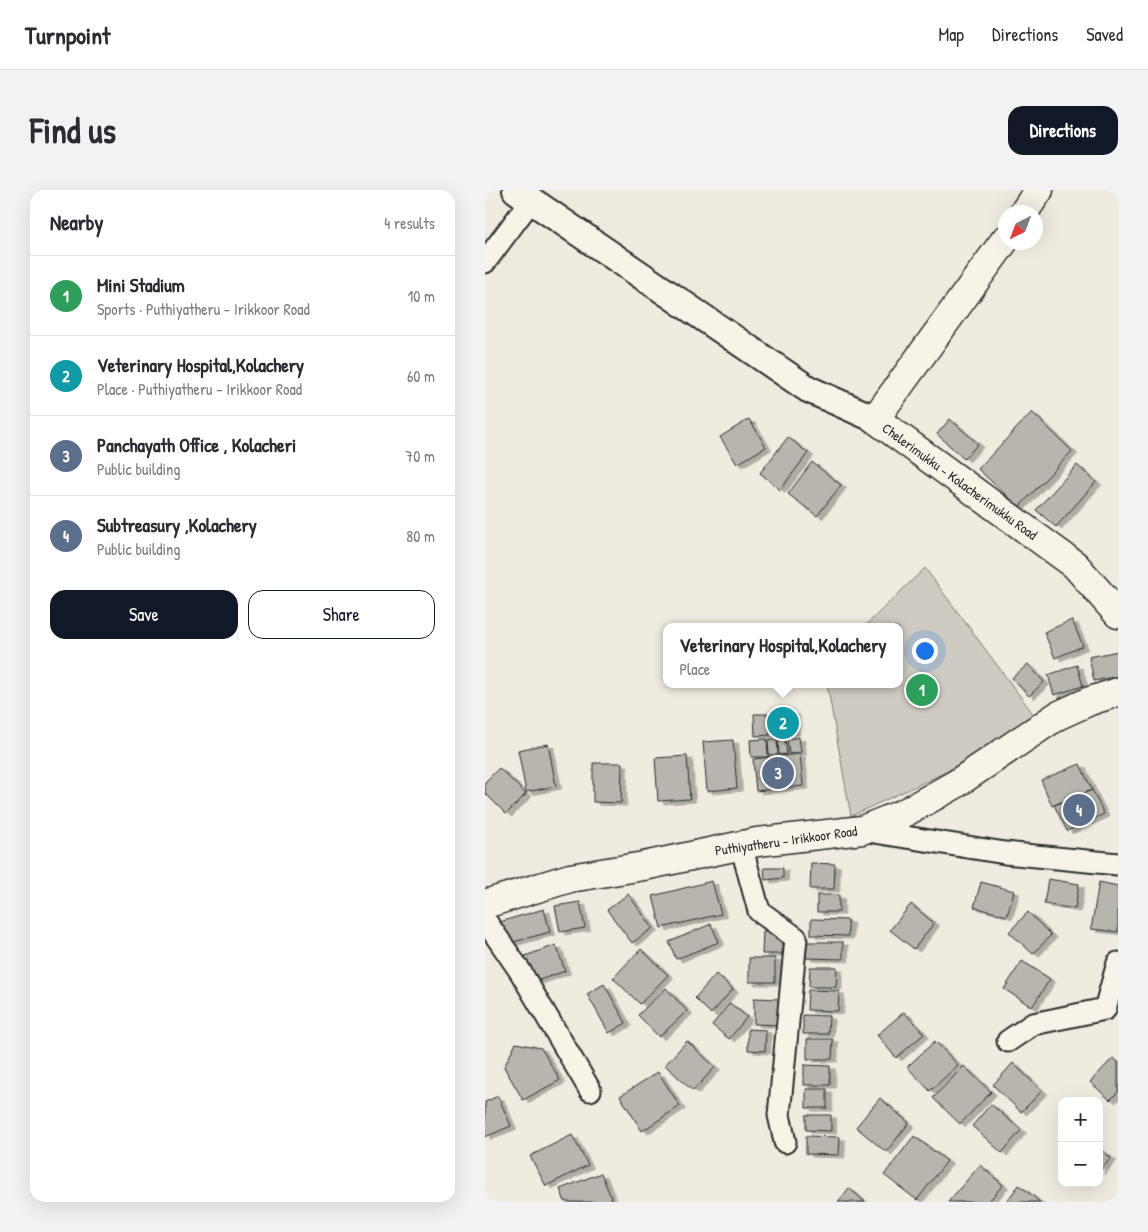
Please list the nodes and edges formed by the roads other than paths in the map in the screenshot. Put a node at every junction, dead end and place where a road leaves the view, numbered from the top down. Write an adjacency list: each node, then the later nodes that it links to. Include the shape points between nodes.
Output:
1 (1039, 190): 3 (main road)
2 (524, 195): 5 (street); 6 (street, via 809,389)
3 (1029, 205)
4 (998, 250): 6 (main road, Chelerimukku - Kolacherimukku Road)
5 (485, 262)
6 (875, 419): 7 (main road, Chelerimukku - Kolacherimukku Road, via 1075,565)
7 (1118, 614)
8 (1118, 692): 9 (main road, Puthiyatheru - Irikkoor Road, via 1057,716 956,784 904,813)
9 (862, 830): 10 (main road, Puthiyatheru - Irikkoor Road); 11 (street, via 1005,853)
10 (741, 845): 12 (main road, Puthiyatheru - Irikkoor Road, via 570,878); 17 (street, via 759,910 796,938 779,1114)
11 (1118, 864)
12 (485, 904)
13 (485, 920): 16 (street)
14 (1118, 963): 15 (street, via 1105,1009 1033,1024)
15 (1008, 1041)
16 (590, 1090)
17 (785, 1142)

